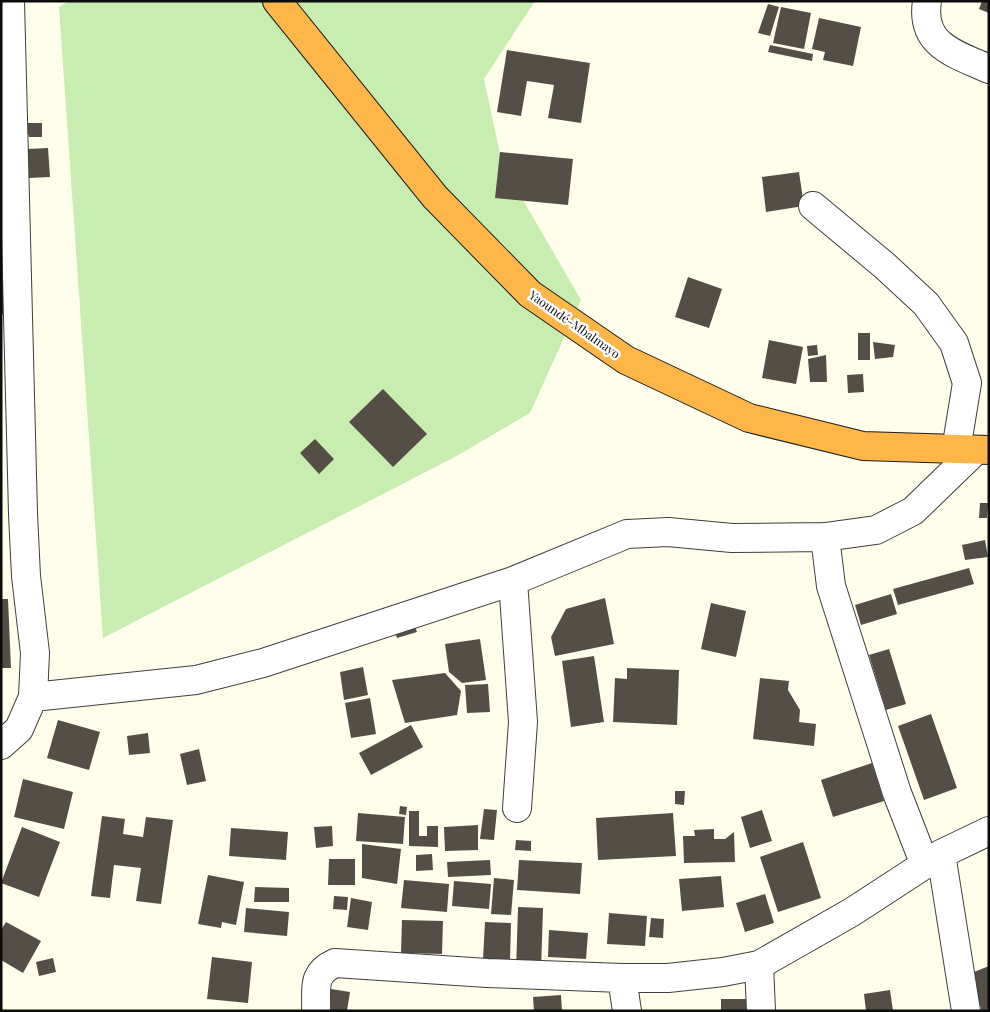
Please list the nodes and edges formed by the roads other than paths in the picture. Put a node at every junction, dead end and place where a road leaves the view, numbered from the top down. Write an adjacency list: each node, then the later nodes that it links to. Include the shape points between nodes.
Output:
1 (10, 1): 5 (street)
2 (277, 1): 7 (highway, Yaoundé-Mbalmayo, via 435,198 530,294 626,360 749,418 863,446)
3 (927, 1): 4 (street, via 930,30 941,47)
4 (989, 69)
5 (8, 179): 8 (street)
6 (812, 206): 7 (street, via 926,304 954,343 967,383)
7 (974, 451): 9 (street, via 913,511 876,530)
8 (12, 513): 11 (street, via 26,576 35,653)
9 (825, 537): 10 (street, via 732,538 668,532 627,534); 15 (street, via 831,586 896,793)
10 (513, 580): 11 (street, via 264,663 196,680); 13 (street, via 523,722)
11 (33, 696): 12 (street, via 19,729)
12 (1, 745)
13 (517, 808)
14 (989, 830): 15 (street)
15 (933, 860): 16 (street); 21 (street)
16 (760, 965): 17 (street, via 668,978); 20 (street)
17 (622, 978): 18 (street, via 487,973 335,962 324,968 316,980); 19 (street)
18 (316, 1011)
19 (627, 1011)
20 (761, 1011)
21 (966, 1011)

